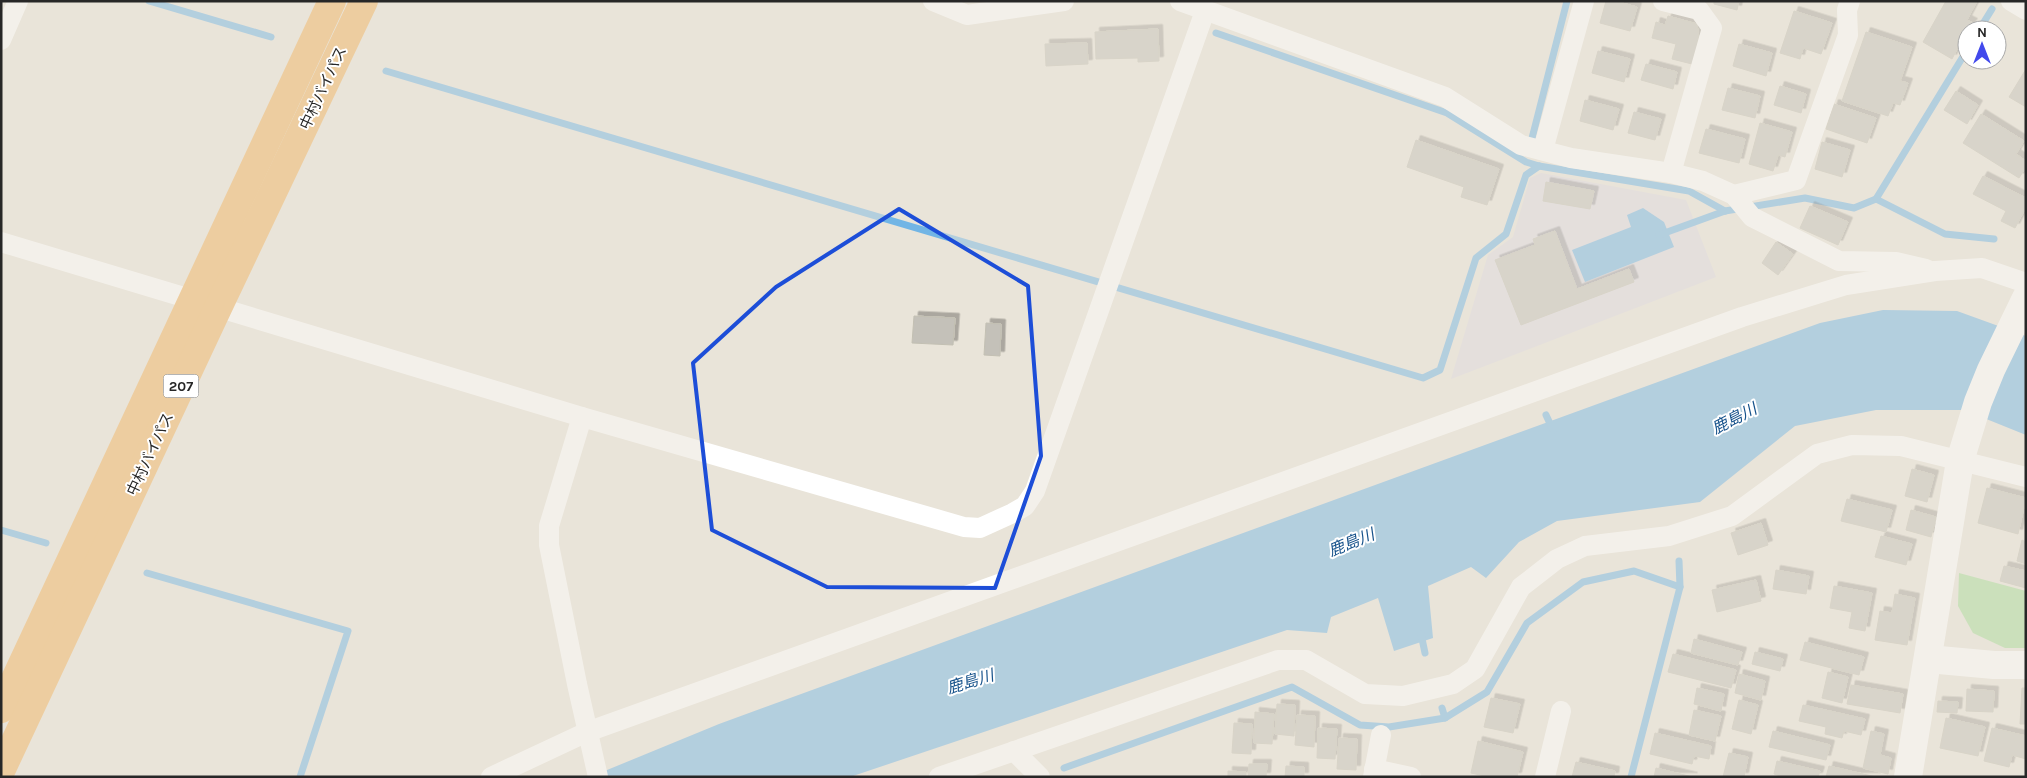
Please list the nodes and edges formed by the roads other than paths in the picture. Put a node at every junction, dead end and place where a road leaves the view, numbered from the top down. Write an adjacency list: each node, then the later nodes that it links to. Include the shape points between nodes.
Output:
1 (18, 1): 13 (street)
2 (332, 1): 20 (highway, 中村バイパス / 207)
3 (364, 1): 21 (highway, 中村バイパス / 207)
4 (933, 1): 5 (street, via 967,15)
5 (1064, 1)
6 (1180, 1): 12 (street)
7 (1584, 1): 14 (street)
8 (1663, 1): 15 (street, via 1699,10 1712,28)
9 (1850, 1): 16 (street, via 1848,35 1796,180)
10 (2011, 1): 11 (street)
11 (2026, 10)
12 (1205, 11): 14 (street, via 1445,97 1521,144); 22 (street, via 1035,491 1025,506 980,528 964,526)
13 (1, 40)
14 (1543, 150): 15 (street, via 1571,158)
15 (1671, 173): 16 (street, via 1703,181)
16 (1734, 196): 18 (street, via 1752,217 1839,262 1896,262)
17 (1, 242): 20 (street)
18 (1935, 271): 19 (street, via 1982,268); 29 (street, via 1846,285 1742,317)
19 (2024, 296): 23 (street, via 1991,370)
20 (192, 300): 21 (street); 27 (highway, 中村バイパス / 207)
21 (218, 308): 22 (street); 32 (highway, 中村バイパス / 207)
22 (582, 417): 29 (street, via 548,526 549,545)
23 (1960, 461): 24 (street); 25 (street); 31 (street, via 1901,446 1852,445 1817,454 1732,516 1669,536 1585,546 1557,559 1521,587 1475,669 1453,684 1403,696 1365,694 1306,660 1278,660)
24 (2026, 477)
25 (1928, 658): 26 (street); 40 (street)
26 (2026, 665)
27 (1, 709)
28 (1560, 711): 39 (street)
29 (587, 732): 34 (street); 35 (street)
30 (1381, 735): 33 (street)
31 (1014, 751): 36 (street); 37 (street)
32 (1, 771)
33 (1374, 773): 38 (street)
34 (491, 777)
35 (598, 777)
36 (939, 777)
37 (1040, 777)
38 (1411, 777)
39 (1545, 777)
40 (1908, 777)

